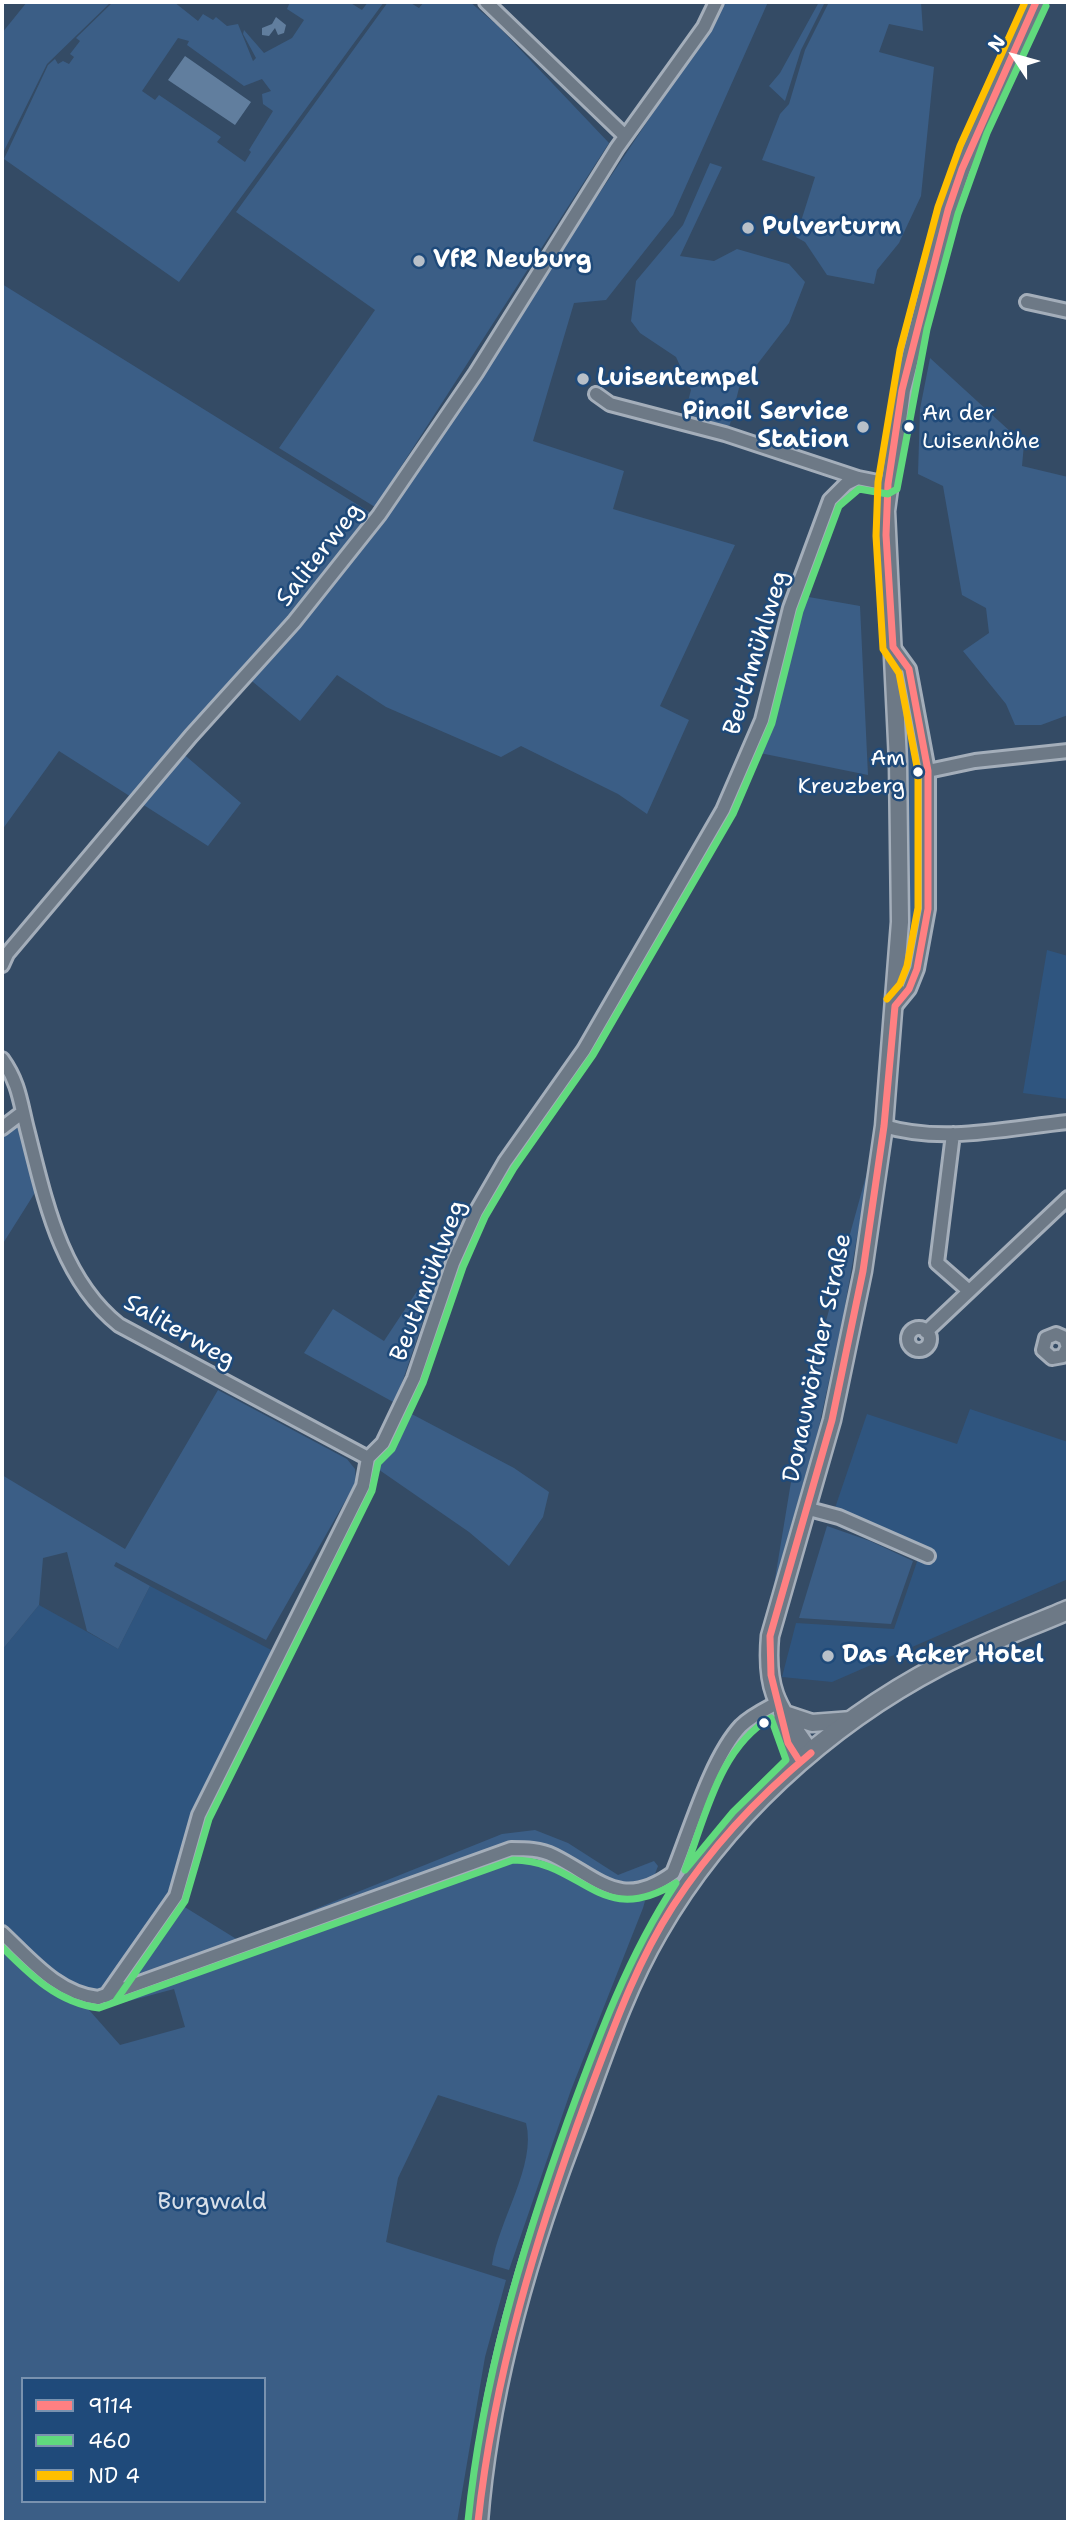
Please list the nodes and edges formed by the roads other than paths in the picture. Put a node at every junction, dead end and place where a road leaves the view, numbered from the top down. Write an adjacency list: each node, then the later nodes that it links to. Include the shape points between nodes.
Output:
1 (508, 2): 4 (street)
2 (716, 2): 5 (street, Saliterweg, via 704,27)
3 (1036, 2): 10 (main road, Donauwörther Straße, via 948,210 910,353)
4 (491, 6): 5 (street)
5 (625, 136): 14 (street, Saliterweg, via 476,373 379,515 294,622 191,736)
6 (1027, 302): 7 (street)
7 (1068, 311)
8 (596, 394): 9 (street, via 610,404 725,434)
9 (858, 478): 10 (street); 25 (street, Beuthmühlweg, via 830,500 790,608 762,720 723,810 584,1050 505,1162 476,1212 453,1263 414,1378 383,1443)
10 (888, 484): 11 (main road, Donauwörther Straße, via 886,535)
11 (893, 648): 13 (street, Donauwörther Straße, via 909,669); 15 (main road, Donauwörther Straße, via 900,922)
12 (1068, 751): 13 (street)
13 (928, 771): 15 (street, Donauwörther Straße, via 928,909 918,969)
14 (2, 965)
15 (895, 1006): 19 (main road, Donauwörther Straße)
16 (2, 1059): 17 (street, Saliterweg, via 17,1082)
17 (23, 1112): 20 (street); 25 (street, Saliterweg, via 59,1242 98,1308 119,1325)
18 (1068, 1122): 21 (street)
19 (884, 1126): 21 (street, via 913,1135); 26 (main road, Donauwörther Straße, via 863,1271)
20 (2, 1128)
21 (953, 1134): 23 (street, via 937,1263)
22 (1068, 1199): 23 (street)
23 (970, 1292): 24 (street)
24 (926, 1332)
25 (368, 1458): 33 (street, Beuthmühlweg, via 363,1486 199,1815 176,1896)
26 (809, 1508): 27 (street); 29 (main road, Donauwörther Straße, via 770,1636 767,1670)
27 (928, 1556)
28 (1068, 1610): 30 (main road, via 942,1664)
29 (780, 1708): 30 (main road, via 812,1723); 31 (main road, Donauwörther Straße); 33 (street, via 746,1721 729,1742 673,1873 656,1886 641,1891 611,1889 553,1855 510,1849)
30 (852, 1720): 31 (main road)
31 (805, 1758): 34 (main road, via 728,1833 690,1882 657,1934 616,2019 557,2179 522,2292 498,2389)
32 (2, 1933): 33 (street, via 54,1982 80,1996)
33 (106, 1996)
34 (478, 2522)

